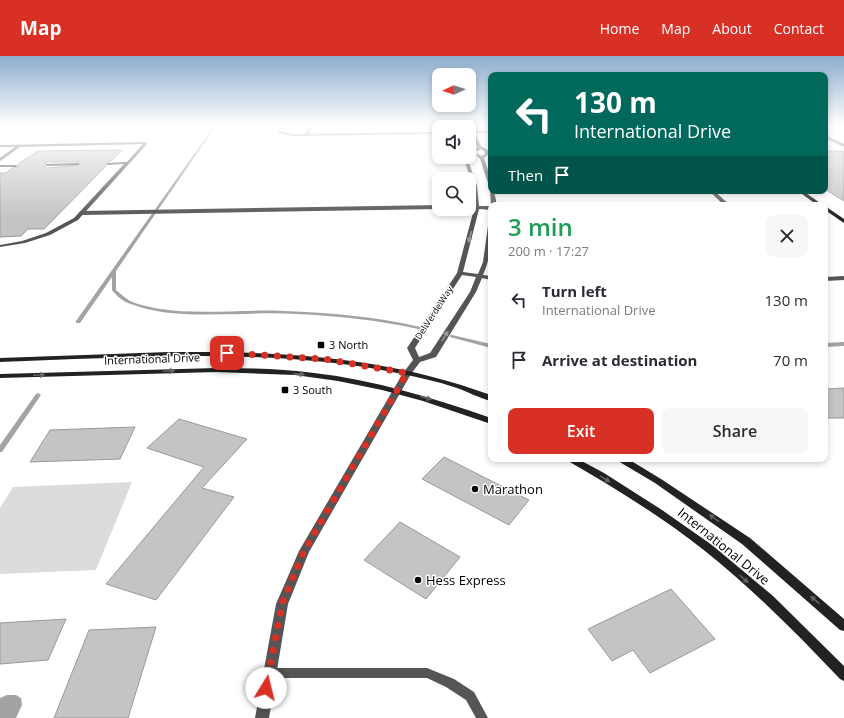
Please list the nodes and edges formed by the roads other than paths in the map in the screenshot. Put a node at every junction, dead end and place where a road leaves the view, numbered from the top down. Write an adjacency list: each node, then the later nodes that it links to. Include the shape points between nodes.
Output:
1 (133, 157): 3 (lane)
2 (480, 157): 10 (street)
3 (127, 163): 5 (lane); 19 (lane)
4 (78, 164): 7 (lane)
5 (108, 164)
6 (467, 164): 16 (street, Del Verde Way, via 475,186)
7 (47, 165)
8 (0, 166): 9 (lane)
9 (16, 166)
10 (488, 178)
11 (714, 194): 13 (street)
12 (804, 194): 14 (street)
13 (724, 202)
14 (816, 202)
15 (432, 207): 19 (street)
16 (477, 207): 17 (street); 23 (street, Del Verde Way, one-way to 23)
17 (488, 208)
18 (828, 210): 20 (street)
19 (81, 213): 21 (lane, via 67,225 48,234)
20 (844, 221)
21 (0, 246)
22 (488, 248): 24 (street, Del Verde Way)
23 (460, 273): 24 (street); 29 (street, Del Verde Way, via 412,348)
24 (480, 276): 25 (street); 29 (street, Del Verde Way, one-way to 24, via 433,355 473,292)
25 (488, 277)
26 (844, 278): 27 (street)
27 (828, 279)
28 (0, 360): 30 (street, International Drive, via 227,353 324,359)
29 (417, 360): 30 (street)
30 (407, 373): 32 (street); 33 (street, International Drive, via 449,383)
31 (0, 376): 32 (street, International Drive, one-way to 32, via 247,370 314,375)
32 (397, 390): 34 (street, International Drive, one-way to 34, via 437,401); 38 (street, via 304,551 282,604)
33 (488, 397)
34 (488, 420)
35 (576, 462): 39 (street, International Drive, one-way to 39, via 637,498 688,533 788,618)
36 (626, 462): 37 (street, International Drive, one-way to 36, via 746,541)
37 (844, 626)
38 (268, 673): 40 (street); 41 (lane, via 427,672 470,696)
39 (844, 675)
40 (262, 718)
41 (482, 718)

